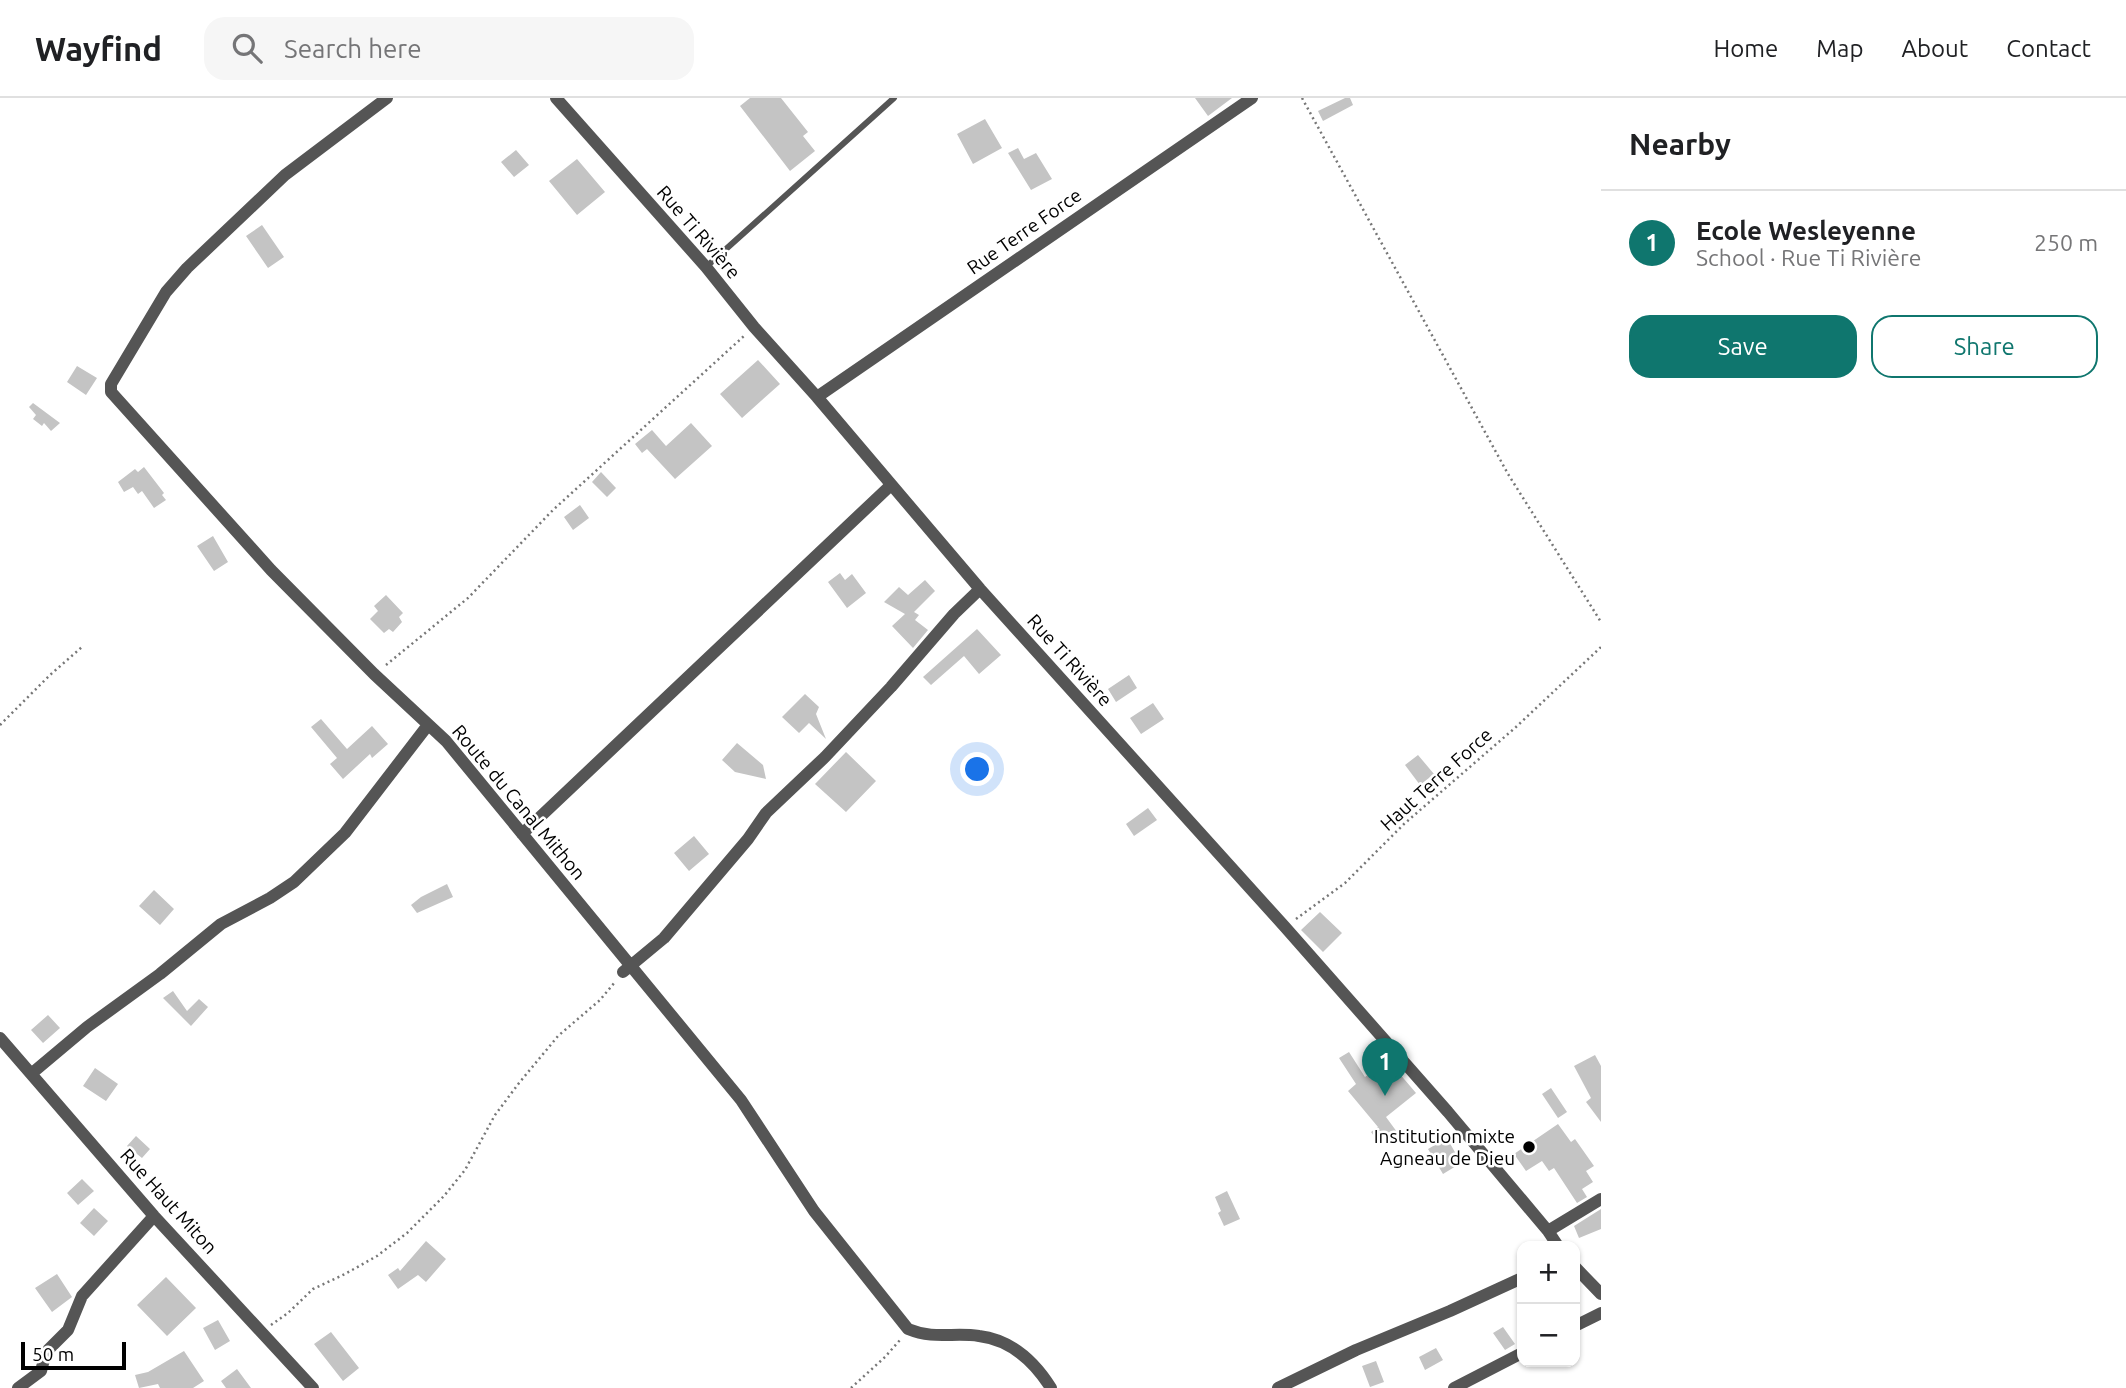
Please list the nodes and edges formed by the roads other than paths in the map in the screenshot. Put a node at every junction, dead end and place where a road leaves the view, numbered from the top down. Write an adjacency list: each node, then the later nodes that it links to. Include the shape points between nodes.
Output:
1 (387, 98): 9 (street, Route du Canal Mithon, via 285,174 187,268 166,292 111,384 111,392 262,560)
2 (556, 98): 5 (street, Rue Ti Rivière)
3 (894, 98): 5 (lane)
4 (1252, 98): 6 (street, Rue Terre Force)
5 (706, 267): 6 (street, Rue Ti Rivière)
6 (817, 397): 7 (street, Rue Ti Rivière)
7 (891, 485): 8 (street, Rue Ti Rivière); 10 (street)
8 (980, 589): 11 (street, via 825,757 766,813 664,938); 16 (street, Rue Ti Rivière, via 1285,927)
9 (428, 725): 10 (street, Route du Canal Mithon); 13 (street, via 345,833 293,882 213,930)
10 (522, 834): 11 (street, Route du Canal Mithon)
11 (627, 970): 26 (street, Route du Canal Mithon, via 741,1100 814,1211 908,1329 922,1335 978,1335 997,1340 1027,1356)
12 (0, 1038): 13 (street, Rue Haut Miton)
13 (31, 1074): 15 (street, Rue Haut Miton)
14 (1601, 1199): 16 (street)
15 (155, 1216): 24 (street, via 82,1296 68,1330 46,1352 41,1371); 25 (street, Rue Haut Miton)
16 (1548, 1231): 17 (street, Rue Ti Rivière)
17 (1555, 1241)
18 (1580, 1272): 20 (street)
19 (1517, 1280): 27 (street)
20 (1601, 1294)
21 (1601, 1312): 22 (street)
22 (1580, 1323)
23 (1517, 1356): 28 (street)
24 (18, 1388)
25 (313, 1388)
26 (1051, 1388)
27 (1278, 1388)
28 (1454, 1388)

